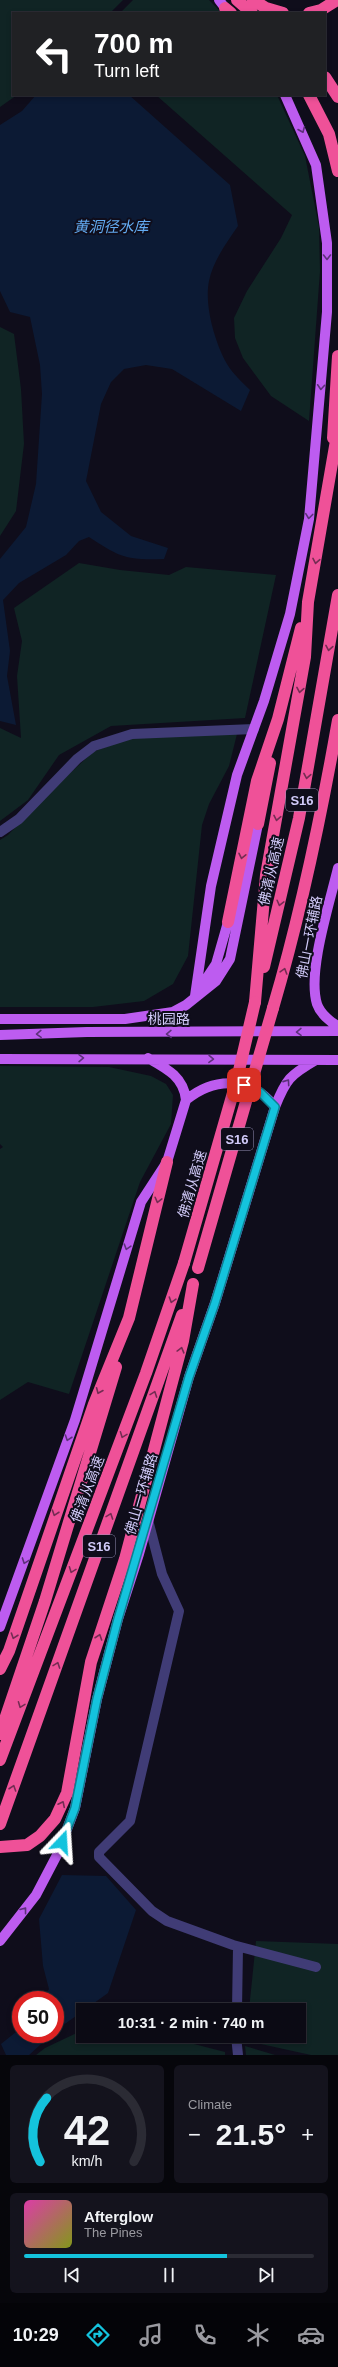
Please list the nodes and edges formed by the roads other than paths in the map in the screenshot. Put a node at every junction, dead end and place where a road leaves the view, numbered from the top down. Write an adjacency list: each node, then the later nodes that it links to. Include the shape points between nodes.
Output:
1 (238, 0): 4 (highway)
2 (253, 0): 5 (highway)
3 (337, 0): 6 (highway)
4 (251, 12)
5 (280, 12)
6 (313, 12)
7 (326, 79): 10 (highway)
8 (285, 96): 19 (main road, one-way to 19, via 316,165 327,243 327,312 310,519 290,614)
9 (310, 96): 11 (highway, via 329,134)
10 (338, 97)
11 (338, 171)
12 (338, 356): 14 (highway)
13 (338, 429): 14 (highway)
14 (331, 467): 16 (highway, one-way to 16)
15 (338, 595): 25 (highway, 佛清从高速 / S16, one-way to 25, via 299,818)
16 (308, 602): 17 (highway); 25 (highway, one-way to 25, via 305,657 266,875)
17 (278, 719): 20 (highway); 23 (highway, one-way to 23, via 257,782)
18 (338, 720): 37 (highway, S16, one-way to 18, bridge, via 288,955 318,828)
19 (254, 729): 21 (street, via 132,734 94,746 77,759 19,819); 24 (main road, via 237,775 211,886)
20 (258, 824): 24 (main road, via 230,959 216,981)
21 (0, 832)
22 (338, 868): 27 (main road, 佛山一环辅路, via 314,979 317,1006)
23 (228, 922): 24 (main road, via 216,964)
24 (195, 996): 26 (main road, via 173,1012 125,1018)
25 (255, 1002): 43 (highway, 佛清从高速 / S16, one-way to 43, bridge, via 237,1079 184,1263 144,1380)
26 (0, 1019)
27 (338, 1026)
28 (338, 1032): 29 (main road, 桃园路, one-way to 29, via 87,1032)
29 (0, 1035)
30 (148, 1058): 31 (main road, one-way to 30); 32 (main road, one-way to 32); 34 (main road, via 179,1080 185,1090)
31 (0, 1059)
32 (316, 1060): 33 (main road); 35 (main road, 佛山一环辅路, one-way to 32, via 285,1082 295,1072)
33 (338, 1060)
34 (186, 1100): 35 (main road, via 198,1090 212,1084 230,1082 260,1092); 36 (main road)
35 (275, 1107): 39 (main road, 佛山一环辅路, via 215,1303 189,1377)
36 (167, 1162): 38 (highway, one-way to 38); 40 (main road, one-way to 40, via 141,1202 75,1420)
37 (193, 1284): 44 (highway, S16, one-way to 37); 45 (highway, one-way to 37, via 26,1845 40,1836 55,1819 67,1794 90,1662 125,1559 183,1341)
38 (129, 1318): 41 (highway, one-way to 41, via 94,1404 9,1651); 42 (highway, via 88,1465)
39 (148, 1520): 46 (main road, 佛山一环辅路, one-way to 39, via 36,1895 58,1853 72,1814 97,1699); 47 (street, via 162,1574 179,1611 130,1821 99,1852 98,1857 152,1911 167,1921)
40 (0, 1627)
41 (0, 1669)
42 (0, 1734)
43 (0, 1760)
44 (0, 1824)
45 (0, 1847)
46 (0, 1941)
47 (238, 1947): 48 (street); 49 (street)
48 (316, 1968)
49 (237, 2003)
50 (237, 2043): 51 (street)
51 (238, 2055)

